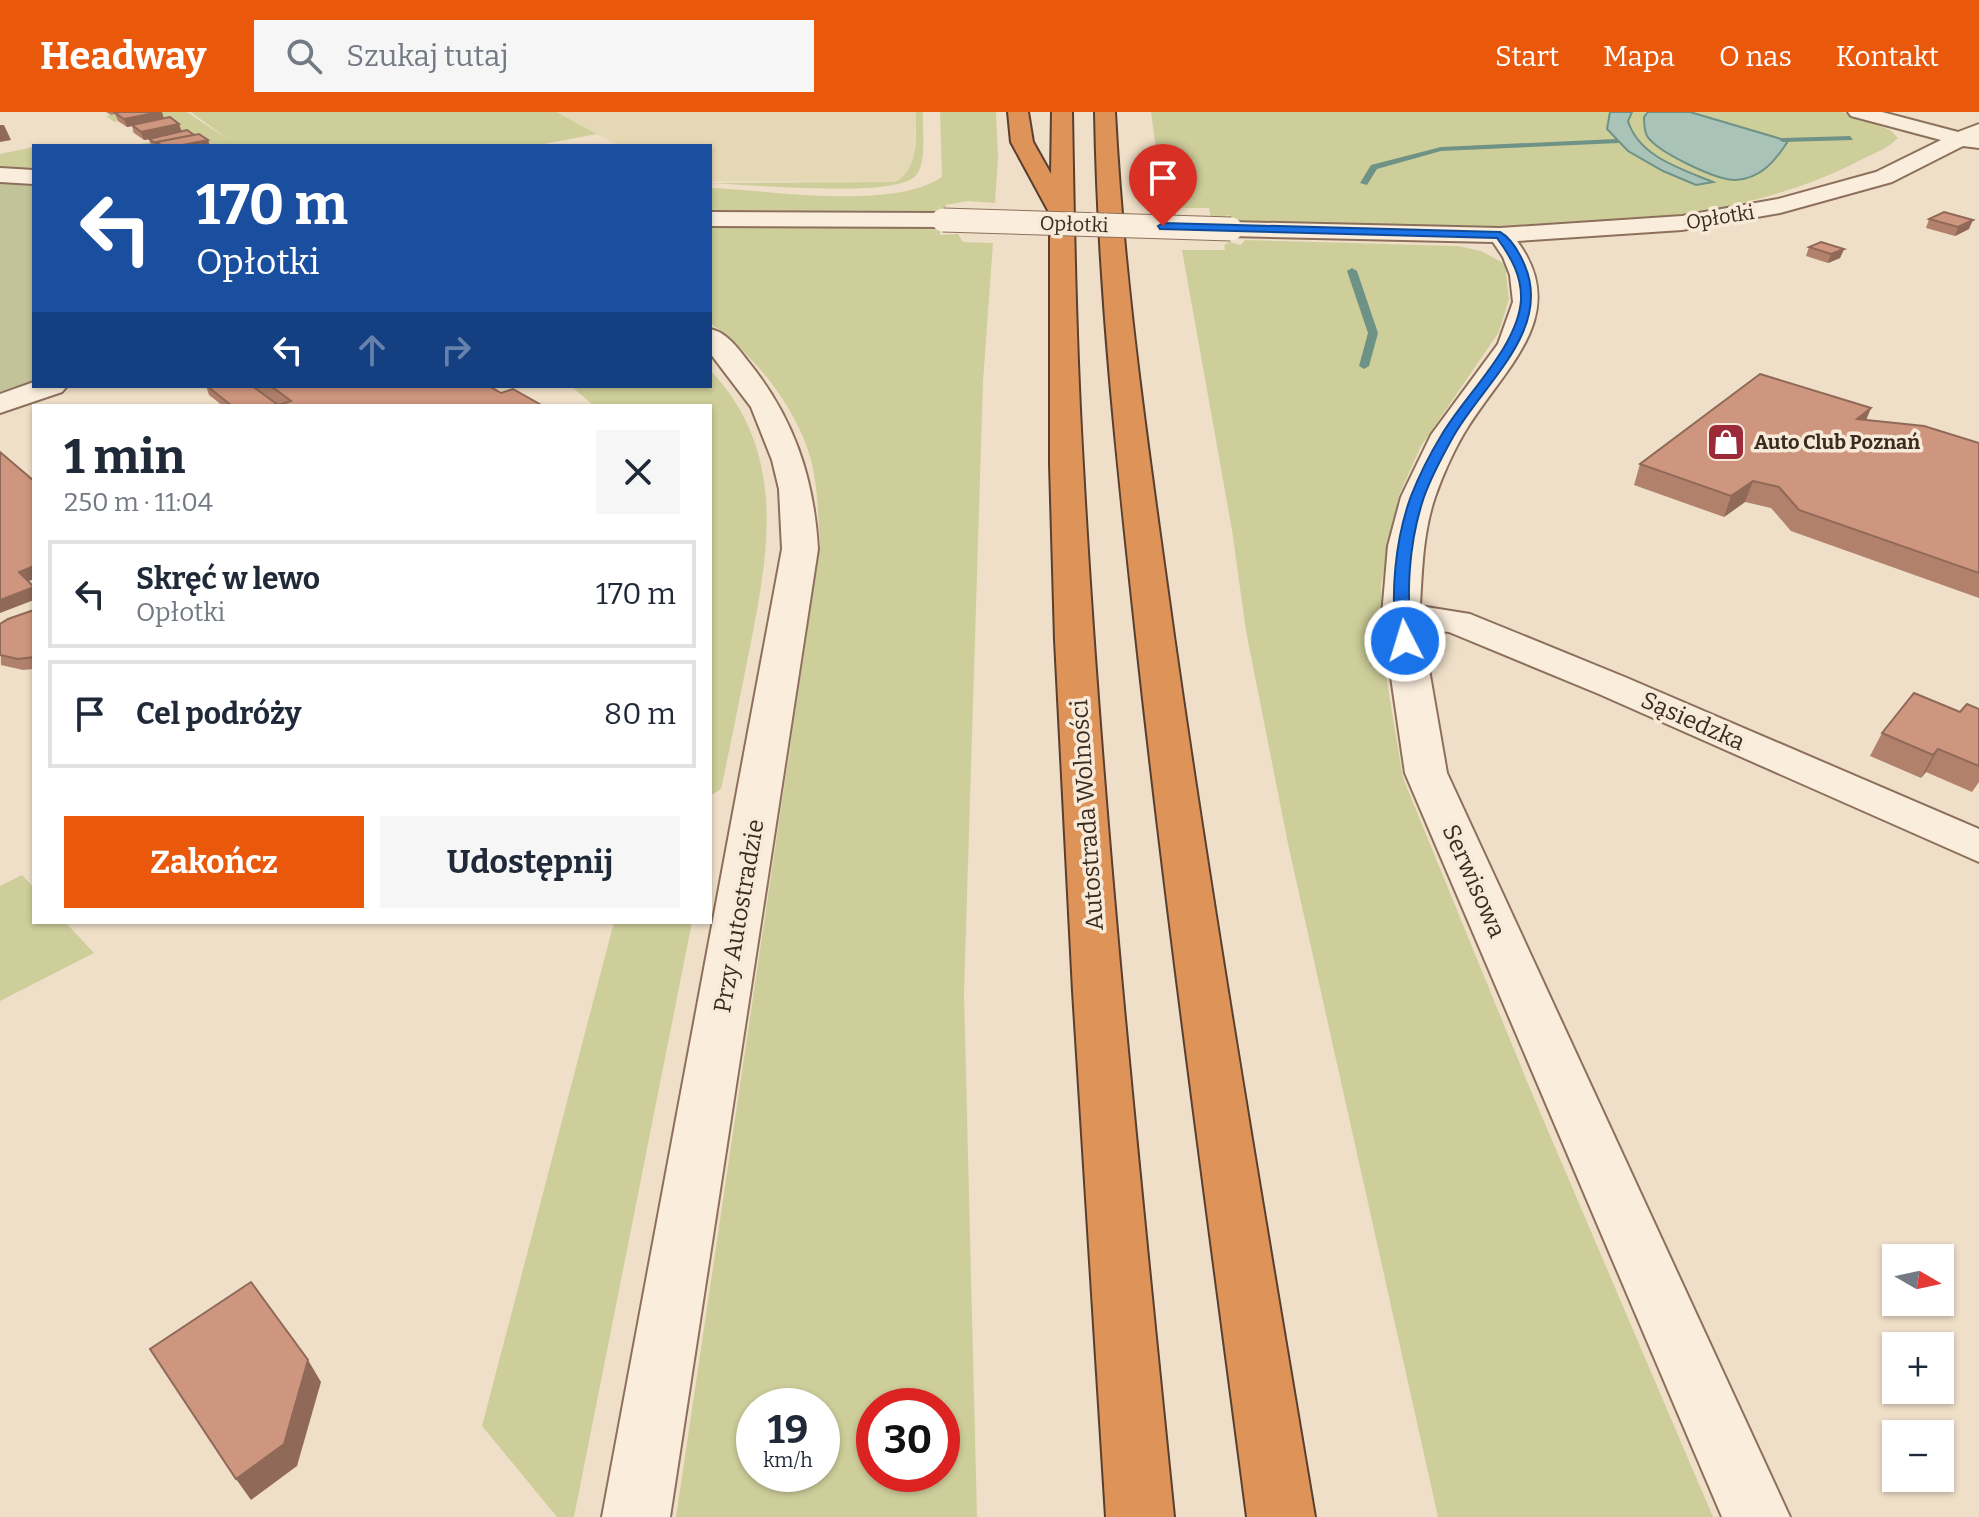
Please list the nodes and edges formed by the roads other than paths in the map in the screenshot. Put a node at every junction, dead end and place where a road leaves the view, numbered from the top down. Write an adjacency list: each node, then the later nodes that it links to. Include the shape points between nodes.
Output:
1 (1018, 112): 10 (highway, via 1022,142)
2 (1062, 112): 10 (highway, Autostrada Wolności)
3 (1858, 112): 7 (street)
4 (1894, 112): 7 (street)
5 (1904, 112): 7 (street)
6 (1107, 117): 20 (highway, via 1114,263 1176,809)
7 (1964, 129): 12 (street, Opłotki, via 1884,177 1754,212 1682,223)
8 (0, 175): 9 (street)
9 (32, 177)
10 (1061, 212): 19 (highway, Autostrada Wolności, via 1075,629)
11 (712, 219): 12 (street, Opłotki, bridge)
12 (1500, 235): 16 (street, Serwisowa, via 1523,275 1526,302 1512,345 1447,435 1418,497 1406,546)
13 (712, 339): 18 (street, Przy Autostradzie, via 752,383 776,423 795,476 800,549)
14 (46, 388): 15 (street)
15 (0, 404)
16 (1401, 615): 17 (street, Sąsiedzka, via 1457,622); 21 (street, Serwisowa, via 1426,773)
17 (1979, 847)
18 (636, 1517)
19 (1140, 1517)
20 (1281, 1517)
21 (1756, 1517)

